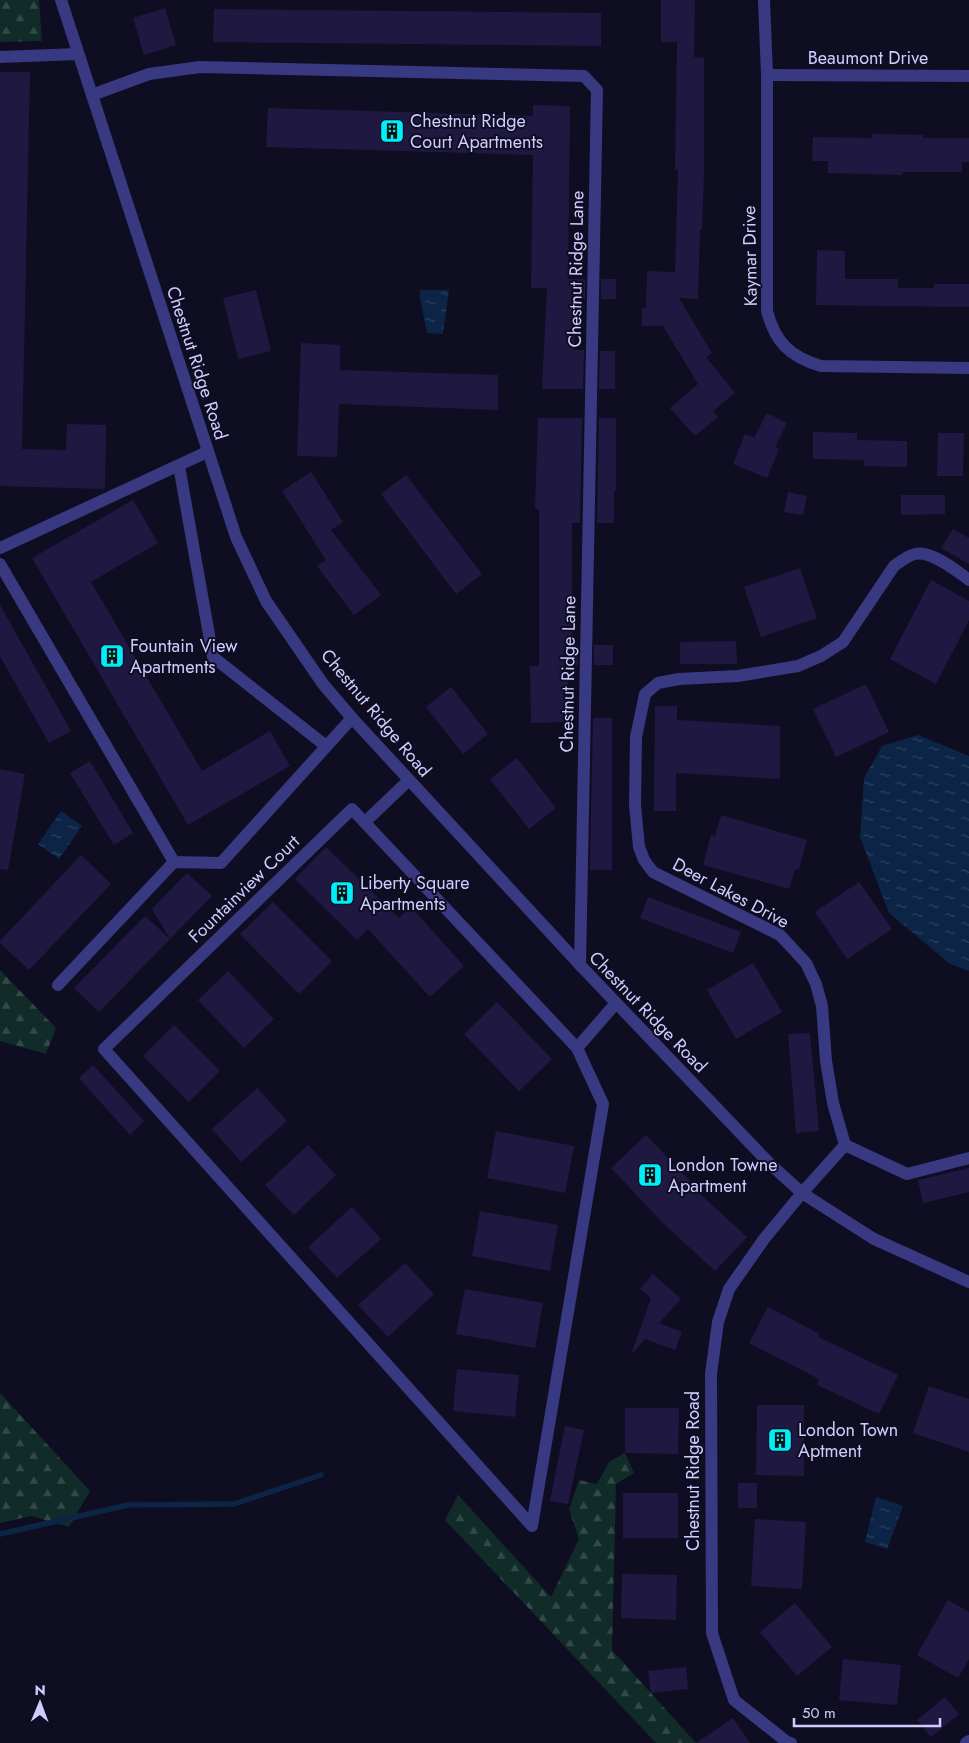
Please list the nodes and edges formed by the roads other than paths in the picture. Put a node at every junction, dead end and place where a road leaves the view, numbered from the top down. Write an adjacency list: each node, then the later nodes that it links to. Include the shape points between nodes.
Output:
1 (61, 0): 3 (street, Chestnut Ridge Road)
2 (764, 0): 5 (street, Kaymar Drive)
3 (78, 54): 4 (street); 7 (street, Chestnut Ridge Road)
4 (0, 57)
5 (767, 75): 6 (street, Beaumont Drive); 8 (street, Kaymar Drive, via 768,311 778,340 806,362 821,366)
6 (969, 76)
7 (92, 95): 9 (street, Chestnut Ridge Road); 19 (street, Chestnut Ridge Lane, via 149,74 200,67 584,76 597,90)
8 (969, 368)
9 (207, 452): 10 (street); 14 (street, Chestnut Ridge Road, via 236,537 266,601 323,684)
10 (179, 466): 11 (street); 15 (street, via 213,657)
11 (0, 548)
12 (0, 564): 18 (street)
13 (969, 580): 23 (street, Deer Lakes Drive, via 934,557 917,553 894,566 843,642 821,656 789,668 658,683 645,694 641,709 636,737 635,805 639,848 644,860 653,872 780,935 806,963 822,1006 826,1061)
14 (352, 718): 15 (street); 16 (street, Chestnut Ridge Road)
15 (326, 746): 18 (street, via 222,863)
16 (409, 780): 17 (street); 19 (street, Chestnut Ridge Road)
17 (365, 822): 22 (street); 22 (street, Fountainview Court, via 352,809 104,1049 532,1526 603,1104)
18 (174, 862): 20 (street)
19 (580, 965): 21 (street, Chestnut Ridge Road)
20 (58, 986)
21 (616, 1003): 22 (street); 25 (street, Chestnut Ridge Road, via 770,1164)
22 (577, 1048)
23 (845, 1146): 24 (street, via 907,1174); 25 (street)
24 (969, 1158)
25 (802, 1193): 26 (street, Chestnut Ridge Road, via 874,1239); 27 (street, Chestnut Ridge Road, via 729,1289 718,1322 711,1374 712,1633 734,1700)
26 (969, 1282)
27 (791, 1743)

